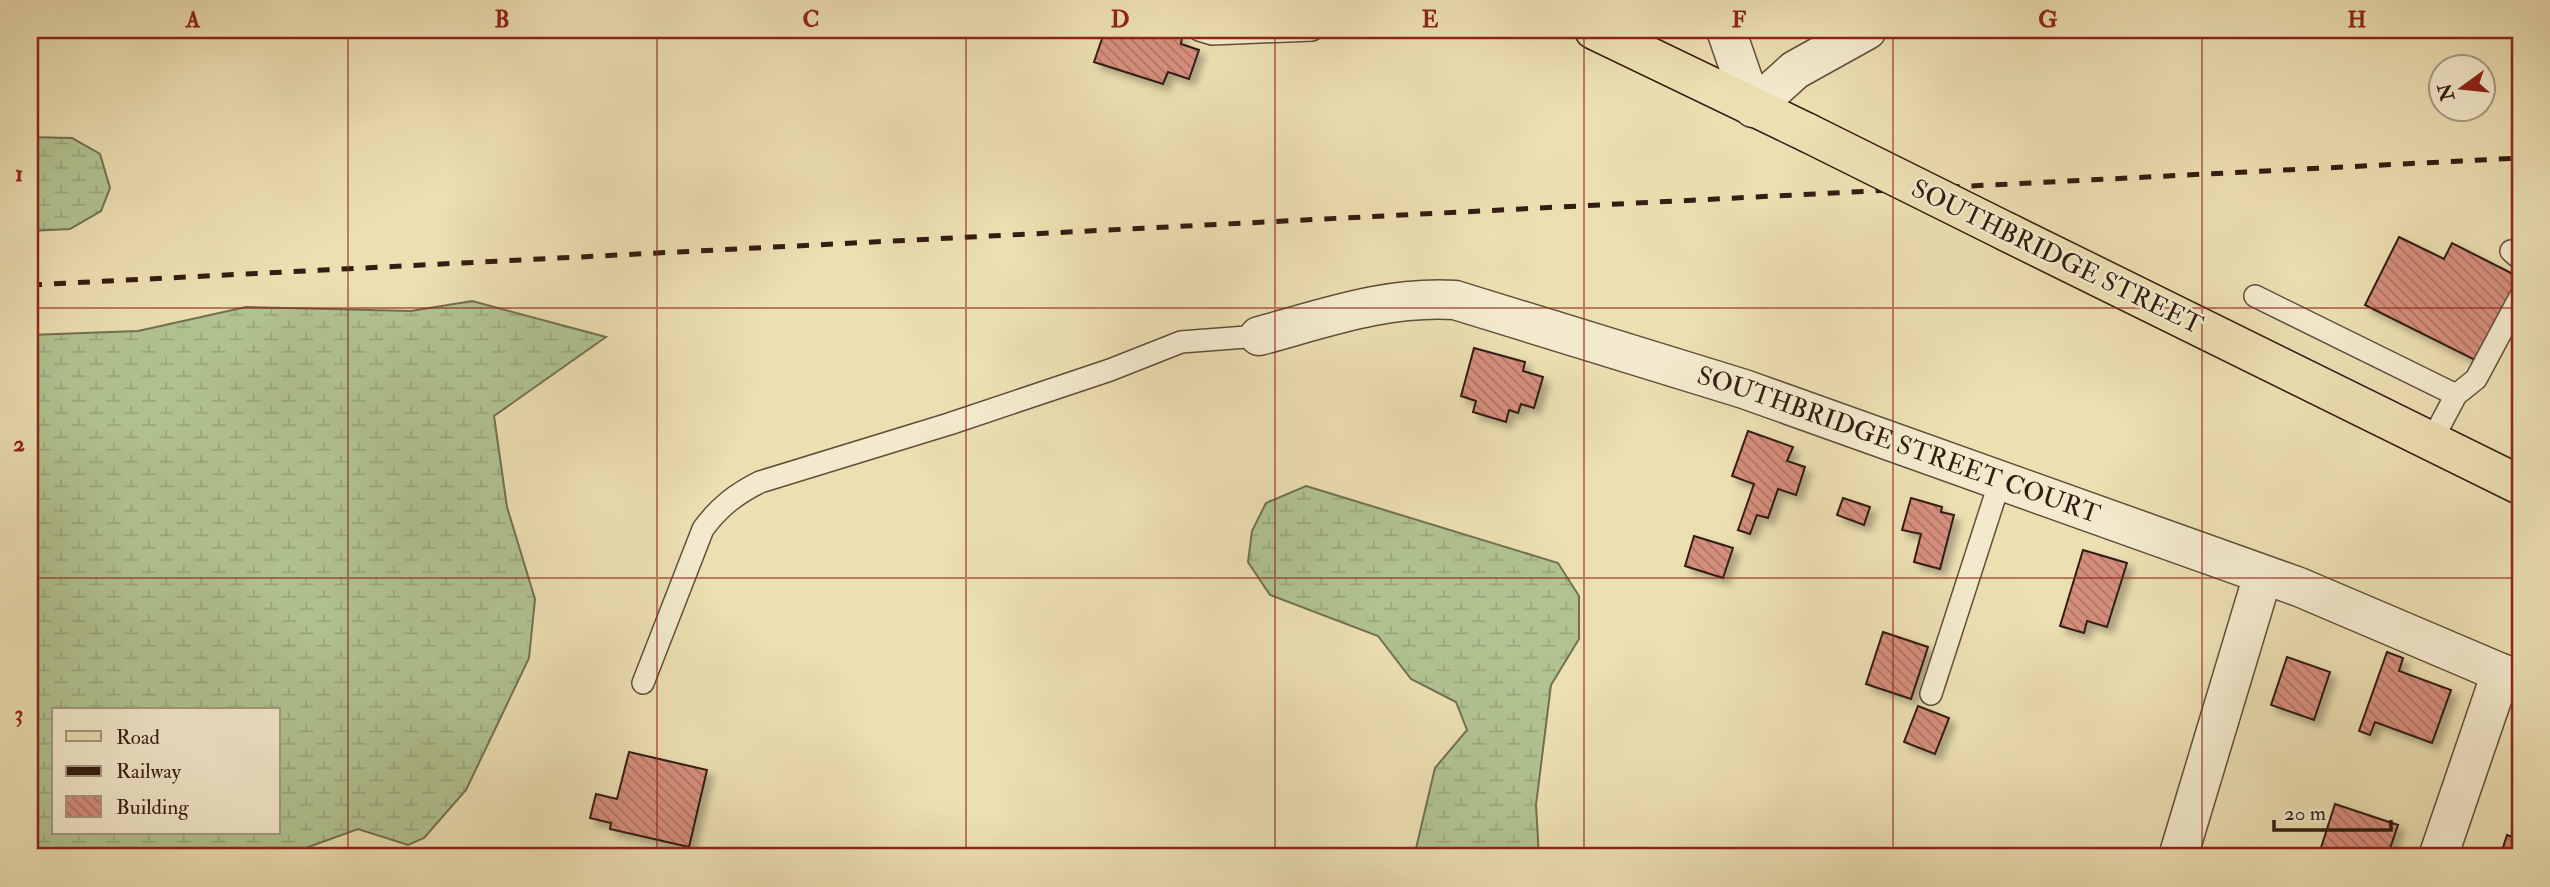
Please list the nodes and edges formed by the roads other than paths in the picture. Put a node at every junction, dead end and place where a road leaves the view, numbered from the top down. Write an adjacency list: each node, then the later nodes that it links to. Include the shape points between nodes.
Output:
1 (1199, 30): 2 (lane, via 1212,34)
2 (1312, 30)
3 (1594, 30): 6 (main road, SOUTHBRIDGE STREET)
4 (1726, 30): 6 (street)
5 (1867, 30): 6 (street, via 1795,70)
6 (1753, 108): 11 (main road, SOUTHBRIDGE STREET, bridge)
7 (2255, 296): 10 (lane)
8 (2520, 298): 10 (lane, via 2476,380)
9 (1259, 336): 12 (street, SOUTHBRIDGE STREET COURT, via 1382,302 1455,300 1744,389); 16 (lane, via 1181,342 949,424 760,482 737,494 703,529)
10 (2456, 395): 11 (lane)
11 (2431, 442): 13 (main road, SOUTHBRIDGE STREET)
12 (2000, 481): 14 (street, SOUTHBRIDGE STREET COURT); 17 (lane)
13 (2520, 483)
14 (2263, 575): 15 (street, SOUTHBRIDGE STREET COURT); 18 (street)
15 (2511, 677): 19 (street)
16 (643, 683)
17 (1931, 694)
18 (2178, 857)
19 (2438, 857)

